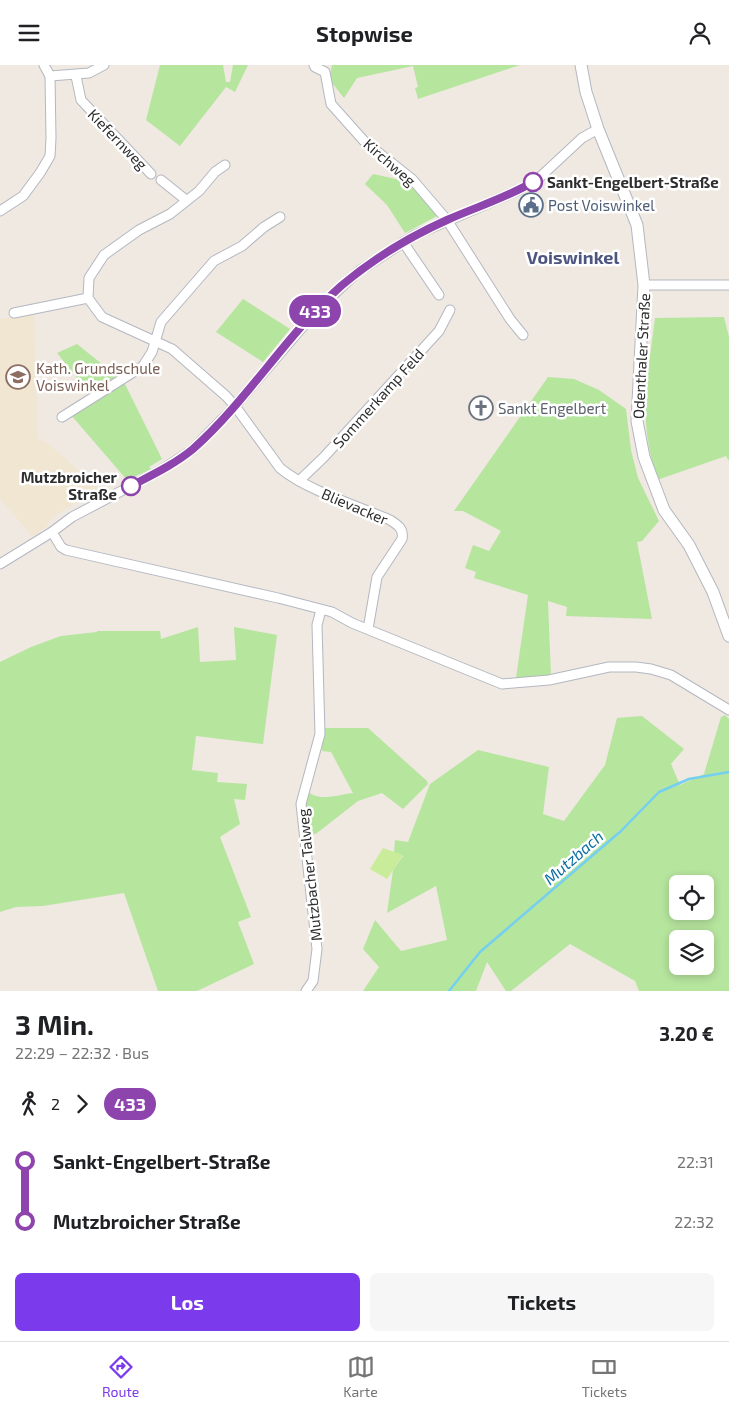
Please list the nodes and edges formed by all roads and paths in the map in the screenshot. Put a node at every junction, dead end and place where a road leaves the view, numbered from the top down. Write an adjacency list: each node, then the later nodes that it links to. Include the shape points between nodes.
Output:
1 (44, 65): 6 (street)
2 (104, 65): 5 (street)
3 (314, 65): 14 (street, Kirchweg, via 325,73 331,103 338,112 364,141 412,179)
4 (581, 65): 7 (main road, Odenthaler Straße)
5 (76, 75): 6 (street); 9 (street, Kiefernweg, via 81,100)
6 (50, 76): 12 (street, via 50,156 23,196)
7 (598, 129): 14 (street, via 582,138 540,178); 16 (main road, Odenthaler Straße, via 637,225)
8 (225, 165): 11 (street)
9 (151, 174)
10 (161, 181): 11 (street)
11 (186, 201): 19 (street, via 104,255 90,278)
12 (0, 211)
13 (280, 217): 23 (street, via 242,246 214,261 161,322)
14 (447, 220): 15 (street); 22 (street, Kirchweg)
15 (403, 241): 18 (street); 24 (street, via 359,271 323,304)
16 (644, 285): 17 (street); 31 (main road, Odenthaler Straße, via 637,421 644,457 664,510 689,545 713,592)
17 (729, 285)
18 (439, 295)
19 (88, 298): 21 (street); 23 (street, Blievacker, via 102,317)
20 (450, 310): 26 (street, Sommerkamp Feld, via 439,331)
21 (14, 313)
22 (523, 335)
23 (155, 340): 24 (street, Blievacker, via 172,349); 25 (street, via 144,366)
24 (235, 406): 26 (street, Blievacker, via 280,468); 27 (street, via 192,450 162,470 72,517)
25 (62, 417)
26 (299, 481): 30 (street, Blievacker, via 390,520 401,529 401,542 377,577)
27 (52, 532): 28 (street); 29 (street, via 66,550 235,587)
28 (0, 564)
29 (321, 610): 30 (street); 33 (street, Mutzbacher Talweg, via 317,625 320,734 301,804 317,949 313,981)
30 (368, 629): 32 (street, via 502,684 549,680 609,667 636,667 671,675)
31 (729, 636)
32 (729, 710)
33 (306, 991)

